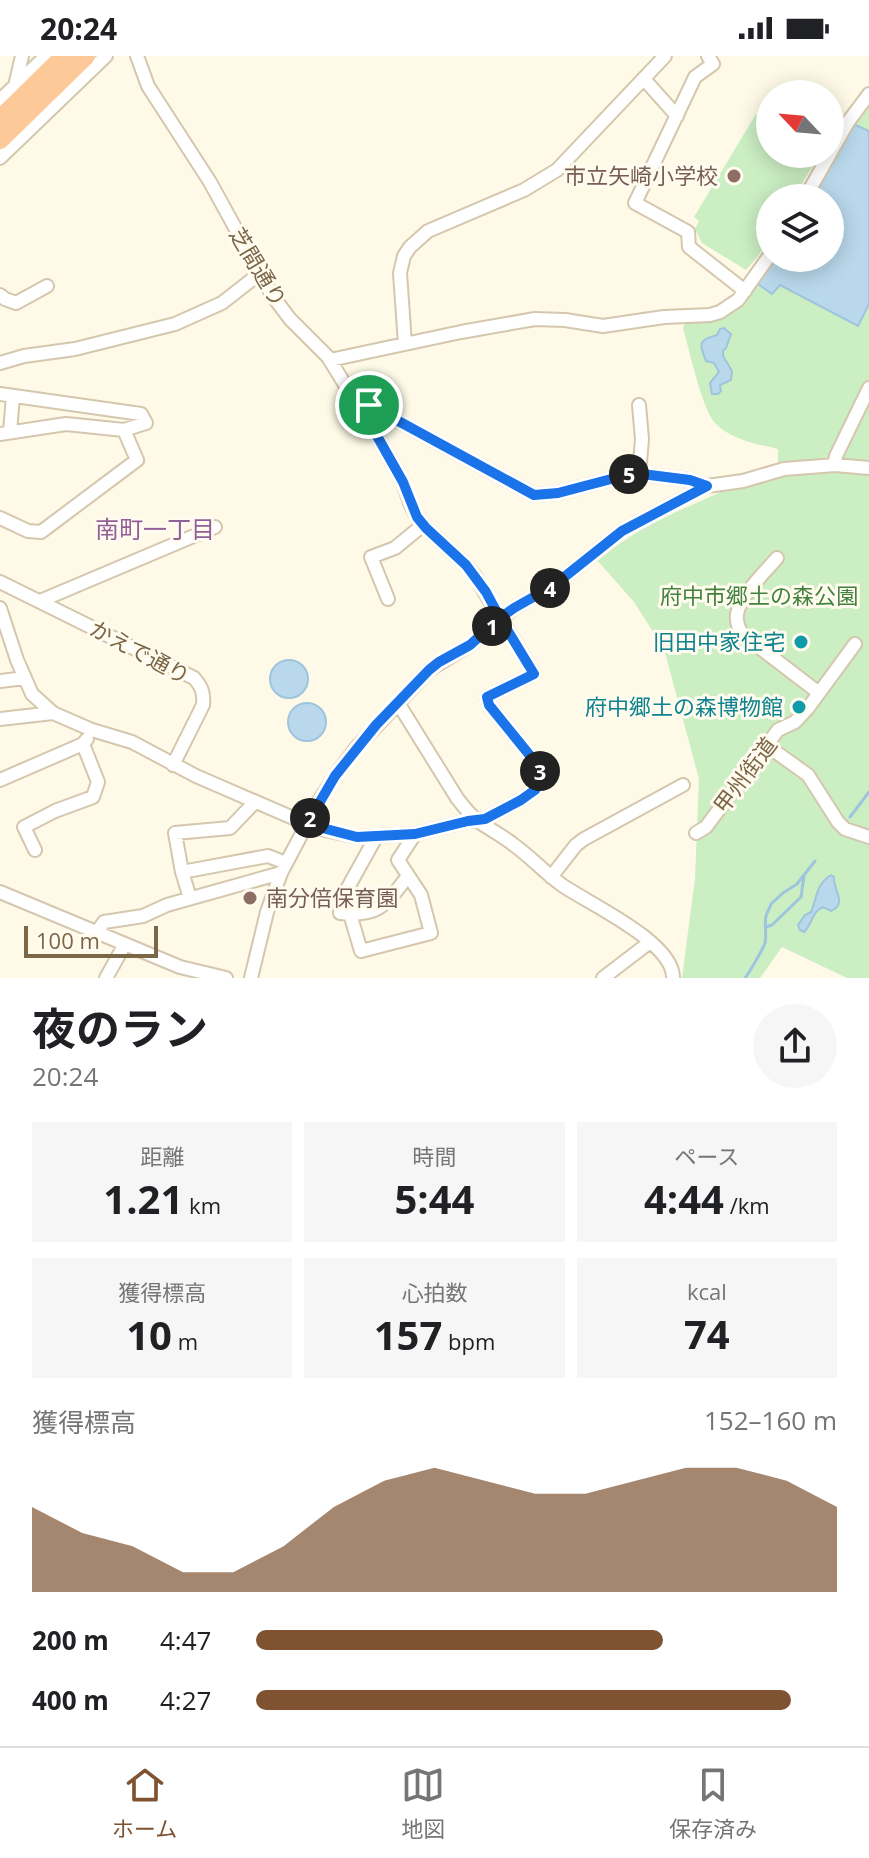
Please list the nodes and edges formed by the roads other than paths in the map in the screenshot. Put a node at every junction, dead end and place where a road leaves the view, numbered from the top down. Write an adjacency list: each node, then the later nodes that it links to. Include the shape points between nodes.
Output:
1 (22, 56): 10 (street)
2 (46, 56): 10 (street)
3 (64, 56): 14 (highway)
4 (86, 56): 15 (highway)
5 (106, 56): 16 (street)
6 (665, 56): 9 (street)
7 (708, 56): 13 (street, via 713,64 695,77)
8 (142, 58): 19 (street, 芝間通り, via 148,86 210,182)
9 (644, 79): 13 (street); 23 (street, via 557,170 428,231 410,247 400,273)
10 (15, 86): 12 (street)
11 (869, 94): 17 (street)
12 (0, 100)
13 (677, 116): 21 (street, via 635,203 688,232 689,247)
14 (0, 119)
15 (0, 140)
16 (0, 158)
17 (813, 184)
18 (758, 272): 21 (street)
19 (259, 274): 24 (street, 芝間通り, via 279,306); 25 (street, via 222,303 175,324)
20 (47, 286): 22 (street, via 16,303)
21 (745, 291): 23 (street, via 729,307 710,315 603,326 535,319)
22 (0, 295)
23 (405, 344): 24 (street)
24 (330, 360): 28 (street, 芝間通り, via 352,396)
25 (0, 363)
26 (869, 388): 32 (street)
27 (6, 395): 30 (street, via 141,414 146,423); 31 (street)
28 (369, 405): 34 (street, via 534,495); 37 (street, 芝間通り, via 368,420)
29 (639, 405): 34 (street)
30 (124, 430): 31 (street, via 66,424); 36 (street, via 137,460 41,532)
31 (5, 433)
32 (835, 462)
33 (869, 468): 35 (street, via 784,469)
34 (639, 474): 35 (street)
35 (707, 486): 44 (street, via 622,531 553,586)
36 (0, 518)
37 (423, 525): 41 (street, via 395,548 371,557); 44 (street, 芝間通り, via 466,565)
38 (215, 527): 42 (street)
39 (777, 558): 48 (street, via 742,604 738,626)
40 (0, 582): 42 (street, かえで通り)
41 (388, 599)
42 (40, 601): 55 (street, かえで通り, via 182,670 201,685 203,705)
43 (0, 608): 46 (street)
44 (500, 618): 49 (street, via 470,645 429,670); 59 (street, 芝間通り, via 534,674 487,697 489,705 542,774 535,790 521,800)
45 (855, 644): 48 (street, 甲州街道)
46 (25, 678): 47 (street); 50 (street, via 32,694)
47 (0, 681)
48 (819, 693): 54 (street, 甲州街道)
49 (398, 703): 59 (street, via 457,798); 60 (street, via 356,748)
50 (53, 713): 51 (street); 52 (street)
51 (0, 719)
52 (92, 730): 53 (street); 55 (street, via 132,742)
53 (83, 744): 56 (street); 65 (street, via 98,782 93,797 24,827)
54 (766, 745): 61 (street, 甲州街道, via 706,827); 64 (street, via 808,775 845,829)
55 (173, 765): 58 (street)
56 (0, 780)
57 (683, 785): 69 (street, via 584,839)
58 (255, 802): 60 (street); 67 (street, via 230,828 175,833)
59 (477, 820): 62 (street); 69 (street)
60 (307, 824): 63 (street); 66 (street)
61 (696, 833)
62 (415, 834): 63 (street); 68 (street, via 398,860)
63 (376, 837): 72 (street, via 341,900 340,913)
64 (869, 837)
65 (35, 850)
66 (284, 868): 67 (street, via 268,856); 71 (street); 78 (street)
67 (182, 872): 71 (street)
68 (408, 876): 72 (street, via 377,910); 72 (street, via 421,895 431,933 361,951)
69 (551, 877): 74 (street)
70 (0, 892): 73 (street)
71 (190, 898): 73 (street, via 143,916 104,922)
72 (350, 914)
73 (97, 932): 75 (street)
74 (650, 942): 79 (street); 80 (street, via 669,962)
75 (125, 944): 76 (street); 77 (street, via 180,967)
76 (106, 978)
77 (226, 978)
78 (251, 978)
79 (603, 978)
80 (673, 978)

